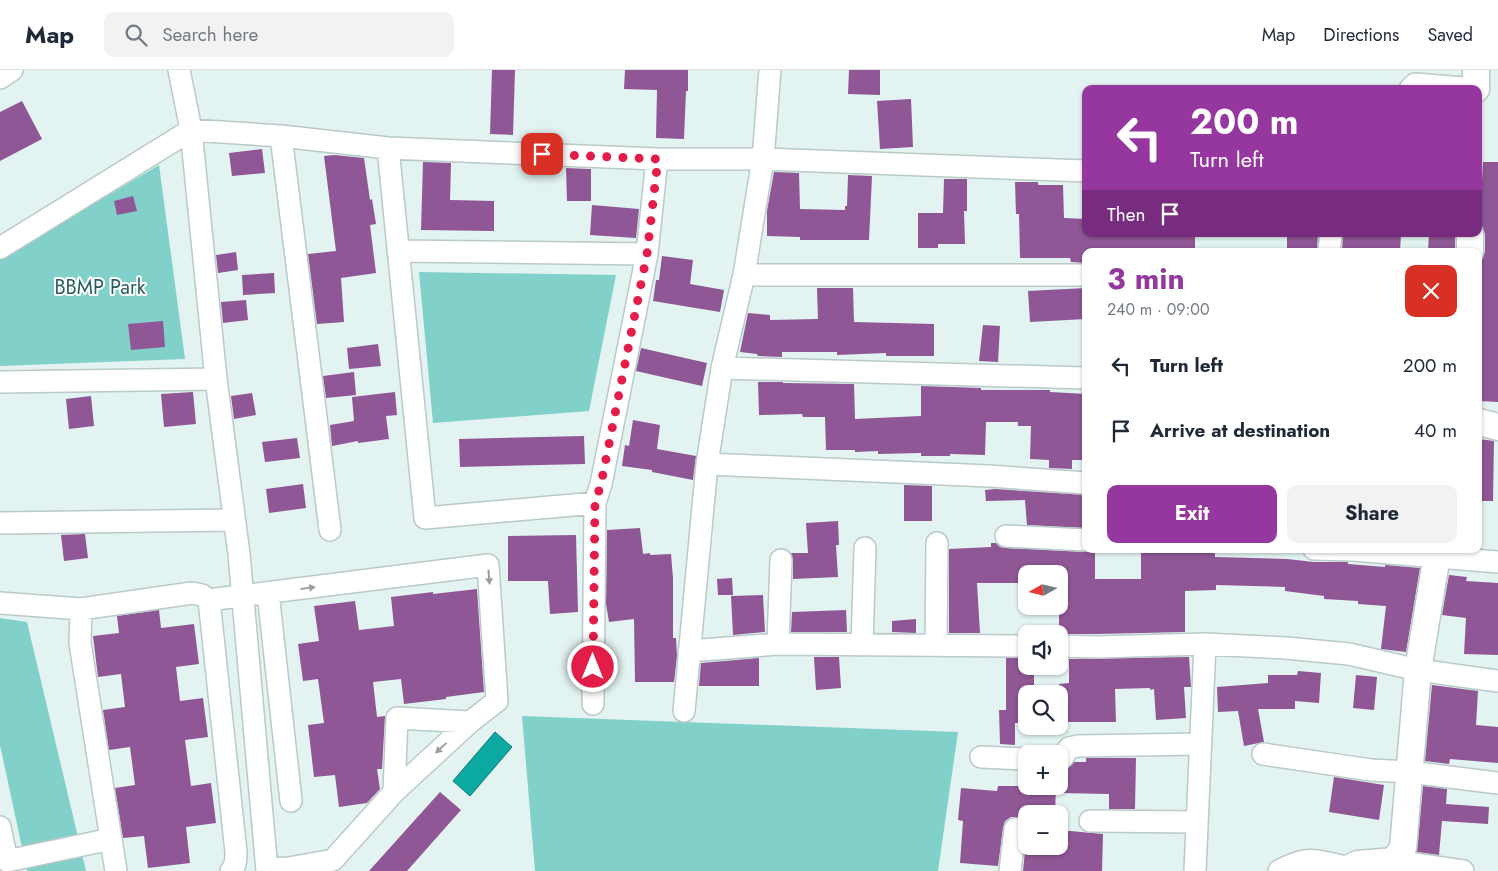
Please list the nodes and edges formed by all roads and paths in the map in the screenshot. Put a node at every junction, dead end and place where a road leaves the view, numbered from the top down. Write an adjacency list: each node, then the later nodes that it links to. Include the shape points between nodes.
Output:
1 (12, 70): 5 (street)
2 (179, 70): 9 (street)
3 (770, 70): 13 (street)
4 (1476, 70): 8 (street)
5 (0, 78)
6 (1414, 85): 7 (street)
7 (1427, 85)
8 (1476, 85)
9 (190, 130): 10 (street); 15 (street); 22 (street)
10 (281, 136): 11 (street); 31 (street)
11 (388, 148): 12 (street); 16 (street)
12 (658, 159): 13 (street); 17 (street)
13 (763, 159): 14 (street); 18 (street)
14 (1082, 171)
15 (0, 248)
16 (398, 251): 17 (street); 28 (street, via 425,518)
17 (647, 254): 28 (street)
18 (744, 275): 19 (street); 20 (street)
19 (1082, 275)
20 (722, 368): 21 (street); 26 (street)
21 (1082, 378)
22 (216, 380): 23 (street); 29 (street)
23 (0, 382)
24 (1482, 423): 25 (street)
25 (1498, 427)
26 (707, 464): 27 (street); 50 (street)
27 (1082, 483)
28 (595, 503): 53 (street)
29 (234, 520): 30 (street); 40 (street)
30 (0, 523)
31 (330, 530)
32 (1006, 536): 33 (street)
33 (1082, 540)
34 (938, 543): 47 (street)
35 (865, 548): 45 (street)
36 (1437, 553): 38 (street); 51 (street)
37 (781, 560): 44 (street)
38 (1498, 562)
39 (268, 593): 40 (street); 55 (street, one-way to 55, via 488,565 497,701); 64 (street)
40 (242, 596): 41 (street); 72 (street)
41 (209, 600): 43 (street, via 192,593); 74 (street, via 236,852)
42 (0, 603): 43 (street)
43 (81, 609): 69 (street, via 80,643)
44 (778, 644): 45 (street); 50 (street)
45 (862, 644): 47 (street)
46 (1205, 644): 49 (street); 51 (street, via 1349,654); 56 (street)
47 (936, 645): 48 (street)
48 (1018, 646)
49 (1068, 646)
50 (689, 651): 54 (street)
51 (1418, 670): 52 (street); 61 (street)
52 (1498, 681)
53 (593, 704)
54 (684, 711)
55 (470, 722): 63 (street, one-way to 63); 63 (street, via 397,718)
56 (1201, 744): 57 (street, via 1078,746); 66 (street)
57 (1068, 750)
58 (1263, 754): 61 (street, via 1371,770)
59 (981, 757): 60 (street)
60 (1018, 759)
61 (1410, 772): 62 (street); 70 (street, via 1403,848)
62 (1498, 783)
63 (394, 792): 72 (street, via 332,860)
64 (291, 801)
65 (1090, 821): 66 (street)
66 (1197, 822): 76 (street)
67 (0, 827): 69 (street, via 7,862)
68 (1015, 829): 75 (street)
69 (112, 839): 73 (street)
70 (1394, 861): 71 (street, via 1358,864); 78 (street)
71 (1348, 869): 77 (street, via 1310,859)
72 (267, 870)
73 (116, 871)
74 (231, 871)
75 (1010, 871)
76 (1195, 871)
77 (1279, 871)
78 (1464, 871)

